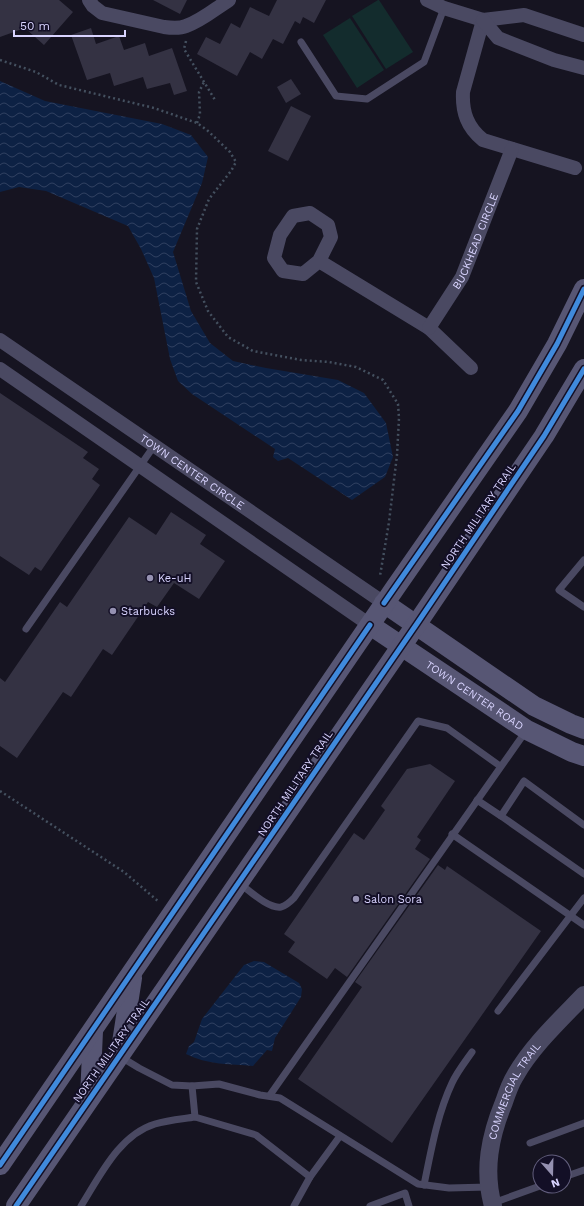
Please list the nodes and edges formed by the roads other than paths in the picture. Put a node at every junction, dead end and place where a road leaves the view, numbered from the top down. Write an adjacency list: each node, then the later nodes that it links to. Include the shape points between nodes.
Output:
1 (89, 0): 2 (street, via 102,13 164,28 185,27)
2 (229, 0)
3 (428, 0): 4 (street)
4 (444, 8): 5 (street); 7 (lane, via 424,62 367,99 336,96)
5 (483, 20): 6 (street, via 524,15); 8 (street, via 498,38 554,60); 9 (street, via 463,92 464,114 472,129 483,140)
6 (584, 35)
7 (301, 42)
8 (584, 68)
9 (512, 149): 10 (street); 13 (street, BUCKHEAD CIRCLE, via 462,277)
10 (575, 168)
11 (319, 261): 11 (street, via 331,237 328,225 310,213 293,216 280,235 274,258 284,271 303,274); 13 (street)
12 (584, 289): 21 (main road, via 518,412)
13 (429, 328): 15 (street)
14 (0, 340): 18 (street, TOWN CENTER CIRCLE)
15 (471, 368)
16 (584, 368): 24 (main road, NORTH MILITARY TRAIL, via 544,436)
17 (0, 369): 19 (street)
18 (154, 446): 19 (lane); 21 (street, TOWN CENTER CIRCLE)
19 (140, 465): 23 (street); 25 (lane)
20 (584, 560): 22 (lane, via 559,590)
21 (384, 603): 23 (main road); 24 (main road)
22 (584, 607)
23 (370, 625): 26 (main road, TOWN CENTER ROAD); 40 (main road)
24 (416, 625): 26 (main road, NORTH MILITARY TRAIL); 27 (main road, via 534,706)
25 (26, 629)
26 (402, 646): 28 (main road, TOWN CENTER ROAD); 36 (main road, NORTH MILITARY TRAIL)
27 (584, 729)
28 (526, 730): 29 (main road, TOWN CENTER ROAD); 30 (lane)
29 (584, 756)
30 (500, 766): 31 (lane); 36 (lane, via 446,728 418,721 288,904 275,907 268,904)
31 (476, 800): 32 (lane); 34 (lane)
32 (501, 816): 33 (lane, via 524,781); 35 (lane)
33 (584, 825)
34 (452, 834): 38 (lane); 47 (lane)
35 (584, 874)
36 (239, 883): 45 (main road, NORTH MILITARY TRAIL)
37 (584, 898): 38 (lane)
38 (570, 916): 39 (lane); 42 (lane)
39 (584, 925)
40 (133, 972): 43 (main road); 45 (main road)
41 (584, 995): 59 (street, COMMERCIAL TRAIL, via 542,1039 515,1076 493,1133 488,1161)
42 (498, 1011)
43 (93, 1031): 48 (main road); 53 (main road)
44 (472, 1052): 57 (lane, via 452,1082 443,1105)
45 (120, 1056): 46 (lane, via 172,1085); 48 (main road, NORTH MILITARY TRAIL)
46 (192, 1086): 47 (lane, via 218,1084 260,1095); 49 (lane)
47 (270, 1095): 51 (lane, via 280,1098)
48 (90, 1097): 60 (main road, NORTH MILITARY TRAIL)
49 (195, 1118): 56 (lane, via 256,1135); 61 (lane, via 155,1124 129,1139 113,1157)
50 (584, 1123): 52 (lane)
51 (340, 1136): 56 (lane); 57 (lane, via 418,1184)
52 (530, 1143)
53 (0, 1165)
54 (584, 1170): 55 (lane)
55 (572, 1174)
56 (310, 1177): 62 (lane)
57 (424, 1185): 59 (lane)
58 (532, 1188): 59 (lane)
59 (491, 1199)
60 (16, 1206)
61 (81, 1206)
62 (294, 1206)
63 (370, 1206): 64 (lane, via 406,1193)
64 (409, 1206)

